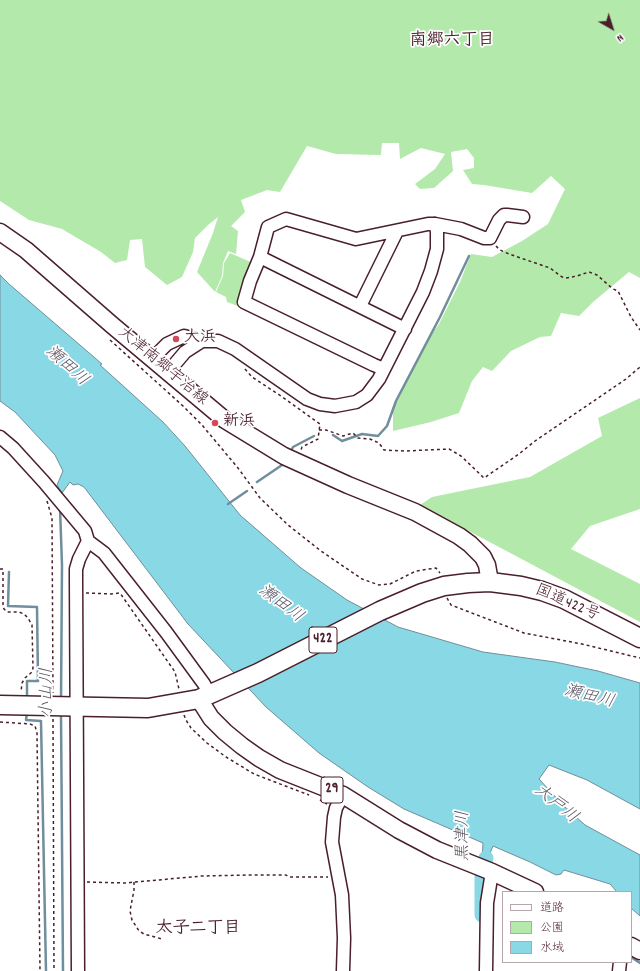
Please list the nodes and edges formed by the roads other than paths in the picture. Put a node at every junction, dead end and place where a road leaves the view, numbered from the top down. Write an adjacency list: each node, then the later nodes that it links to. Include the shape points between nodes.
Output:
1 (523, 217): 2 (street, via 504,216 499,220 490,238)
2 (435, 224): 3 (street); 7 (street, via 437,249 432,271)
3 (397, 231): 5 (street, via 356,240 286,219 268,227); 6 (street)
4 (0, 232): 9 (main road, 大津南郷宇治線, via 26,250)
5 (260, 257): 6 (street); 10 (street, via 244,302)
6 (360, 306): 7 (street)
7 (405, 328): 10 (street)
8 (202, 341): 9 (street, via 184,336 167,344); 10 (street, via 218,340 235,349 307,399 320,404 335,406 356,402 367,395); 11 (street, via 185,352)
9 (152, 358): 11 (main road, 大津南郷宇治線)
10 (384, 369)
11 (168, 372): 14 (main road, 大津南郷宇治線, via 225,420 294,460 405,507 459,536 483,556)
12 (0, 437): 13 (street, via 57,497 85,531)
13 (88, 541): 16 (street, via 104,553); 18 (street, via 76,569)
14 (490, 582): 15 (highway, 国道422号 / 422, via 522,586 564,599); 16 (highway, 422, via 444,586 422,593 380,610)
15 (640, 638)
16 (211, 694): 18 (highway, 422, via 148,708); 19 (main road, 29, via 211,718 242,746 280,770)
17 (0, 705): 18 (highway, 422)
18 (77, 708): 22 (street)
19 (343, 795): 20 (main road, 29, via 437,850); 23 (street, via 336,808 332,842 342,895)
20 (485, 869): 21 (main road, 29); 24 (street)
21 (533, 891)
22 (78, 971)
23 (343, 971)
24 (486, 971)

